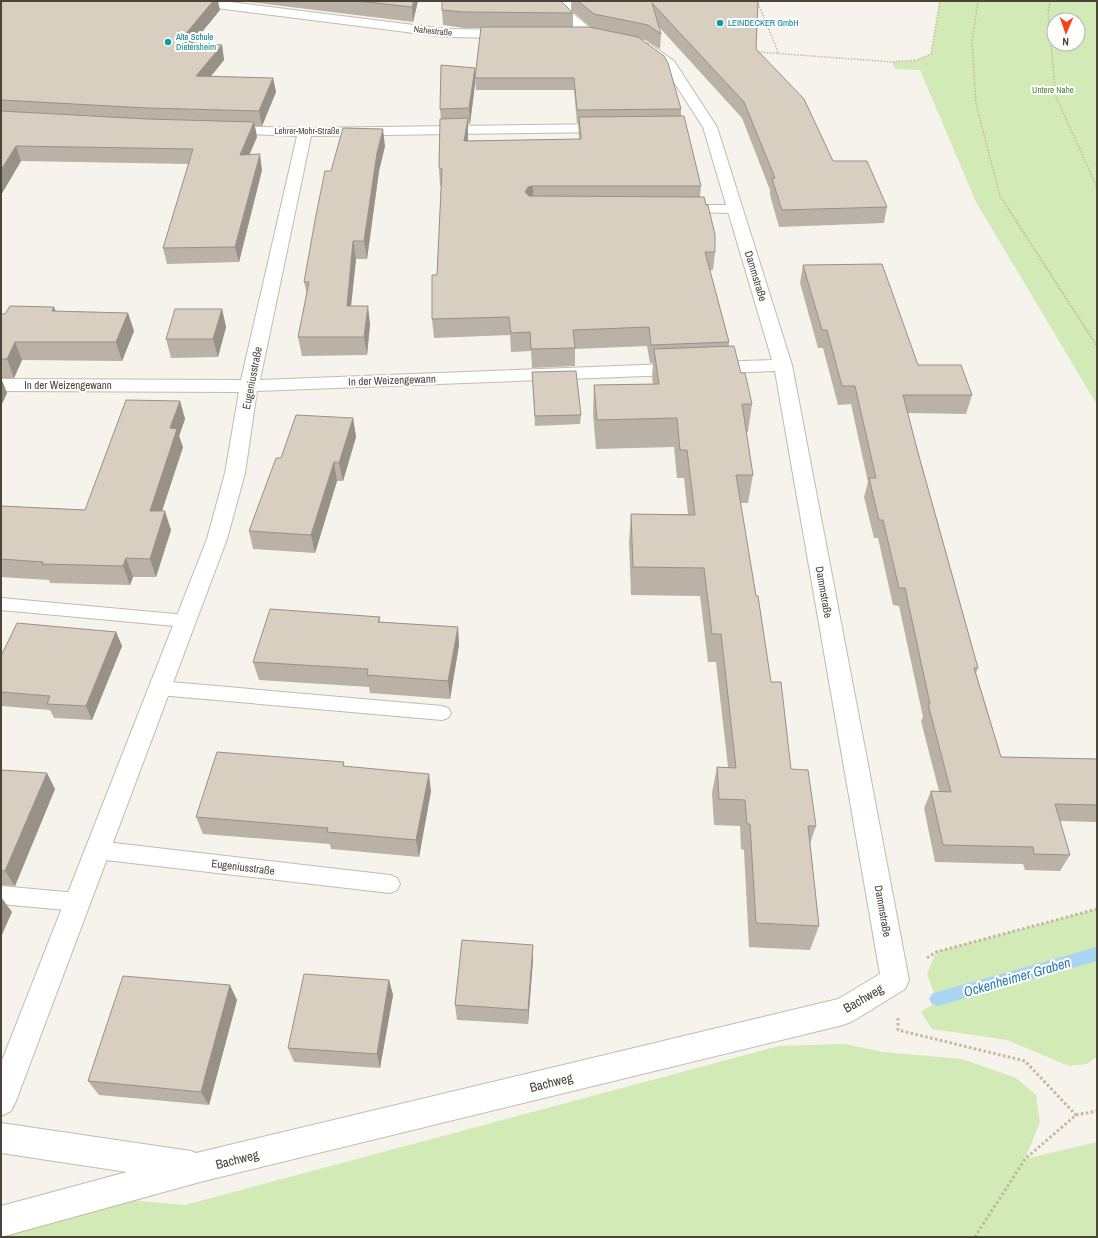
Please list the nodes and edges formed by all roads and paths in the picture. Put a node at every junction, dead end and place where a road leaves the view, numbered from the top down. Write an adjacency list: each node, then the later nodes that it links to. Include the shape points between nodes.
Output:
1 (192, 1): 7 (street, Nahestraße)
2 (565, 1): 10 (street, via 565,13)
3 (757, 1): 14 (path)
4 (940, 1): 14 (path, via 931,54 924,59 892,62)
5 (978, 1): 21 (path, via 972,42 976,104 1000,196)
6 (1050, 1): 18 (path, via 1048,14 1056,97)
7 (229, 3): 8 (street, Nahestraße, via 446,33)
8 (526, 34)
9 (573, 34): 10 (street)
10 (589, 34): 11 (street)
11 (604, 37)
12 (634, 43): 20 (street, Dammstraße, via 642,45 669,64 702,127)
13 (756, 52): 14 (path)
14 (779, 54)
15 (623, 128): 17 (street, Lehrer-Mohr-Straße)
16 (213, 130): 17 (street, Lehrer-Mohr-Straße)
17 (305, 132): 24 (street, Eugeniusstraße)
18 (1097, 187)
19 (673, 209): 20 (lane)
20 (735, 209): 22 (street, Dammstraße)
21 (1097, 346)
22 (783, 365): 24 (street, In der Weizengewann); 34 (street, Dammstraße)
23 (1, 385): 24 (street, In der Weizengewann)
24 (249, 386): 26 (street, Eugeniusstraße, via 233,481 217,539)
25 (1, 604): 26 (lane)
26 (186, 621): 27 (street, Eugeniusstraße)
27 (159, 688): 28 (lane); 29 (street, Eugeniusstraße)
28 (442, 713)
29 (97, 850): 30 (lane, Eugeniusstraße); 32 (street, Eugeniusstraße)
30 (390, 884)
31 (1, 895): 32 (lane)
32 (76, 902): 35 (street, Eugeniusstraße)
33 (1097, 909): 34 (path, via 936,952)
34 (895, 980): 37 (path, via 898,1030 1025,1061); 39 (street, Bachweg, via 843,1011)
35 (1, 1101)
36 (1097, 1111): 37 (path)
37 (1076, 1115): 41 (path, via 1025,1159)
38 (1, 1138): 39 (street, Bachweg)
39 (200, 1167): 40 (street, Bachweg)
40 (1, 1222)
41 (975, 1237)

